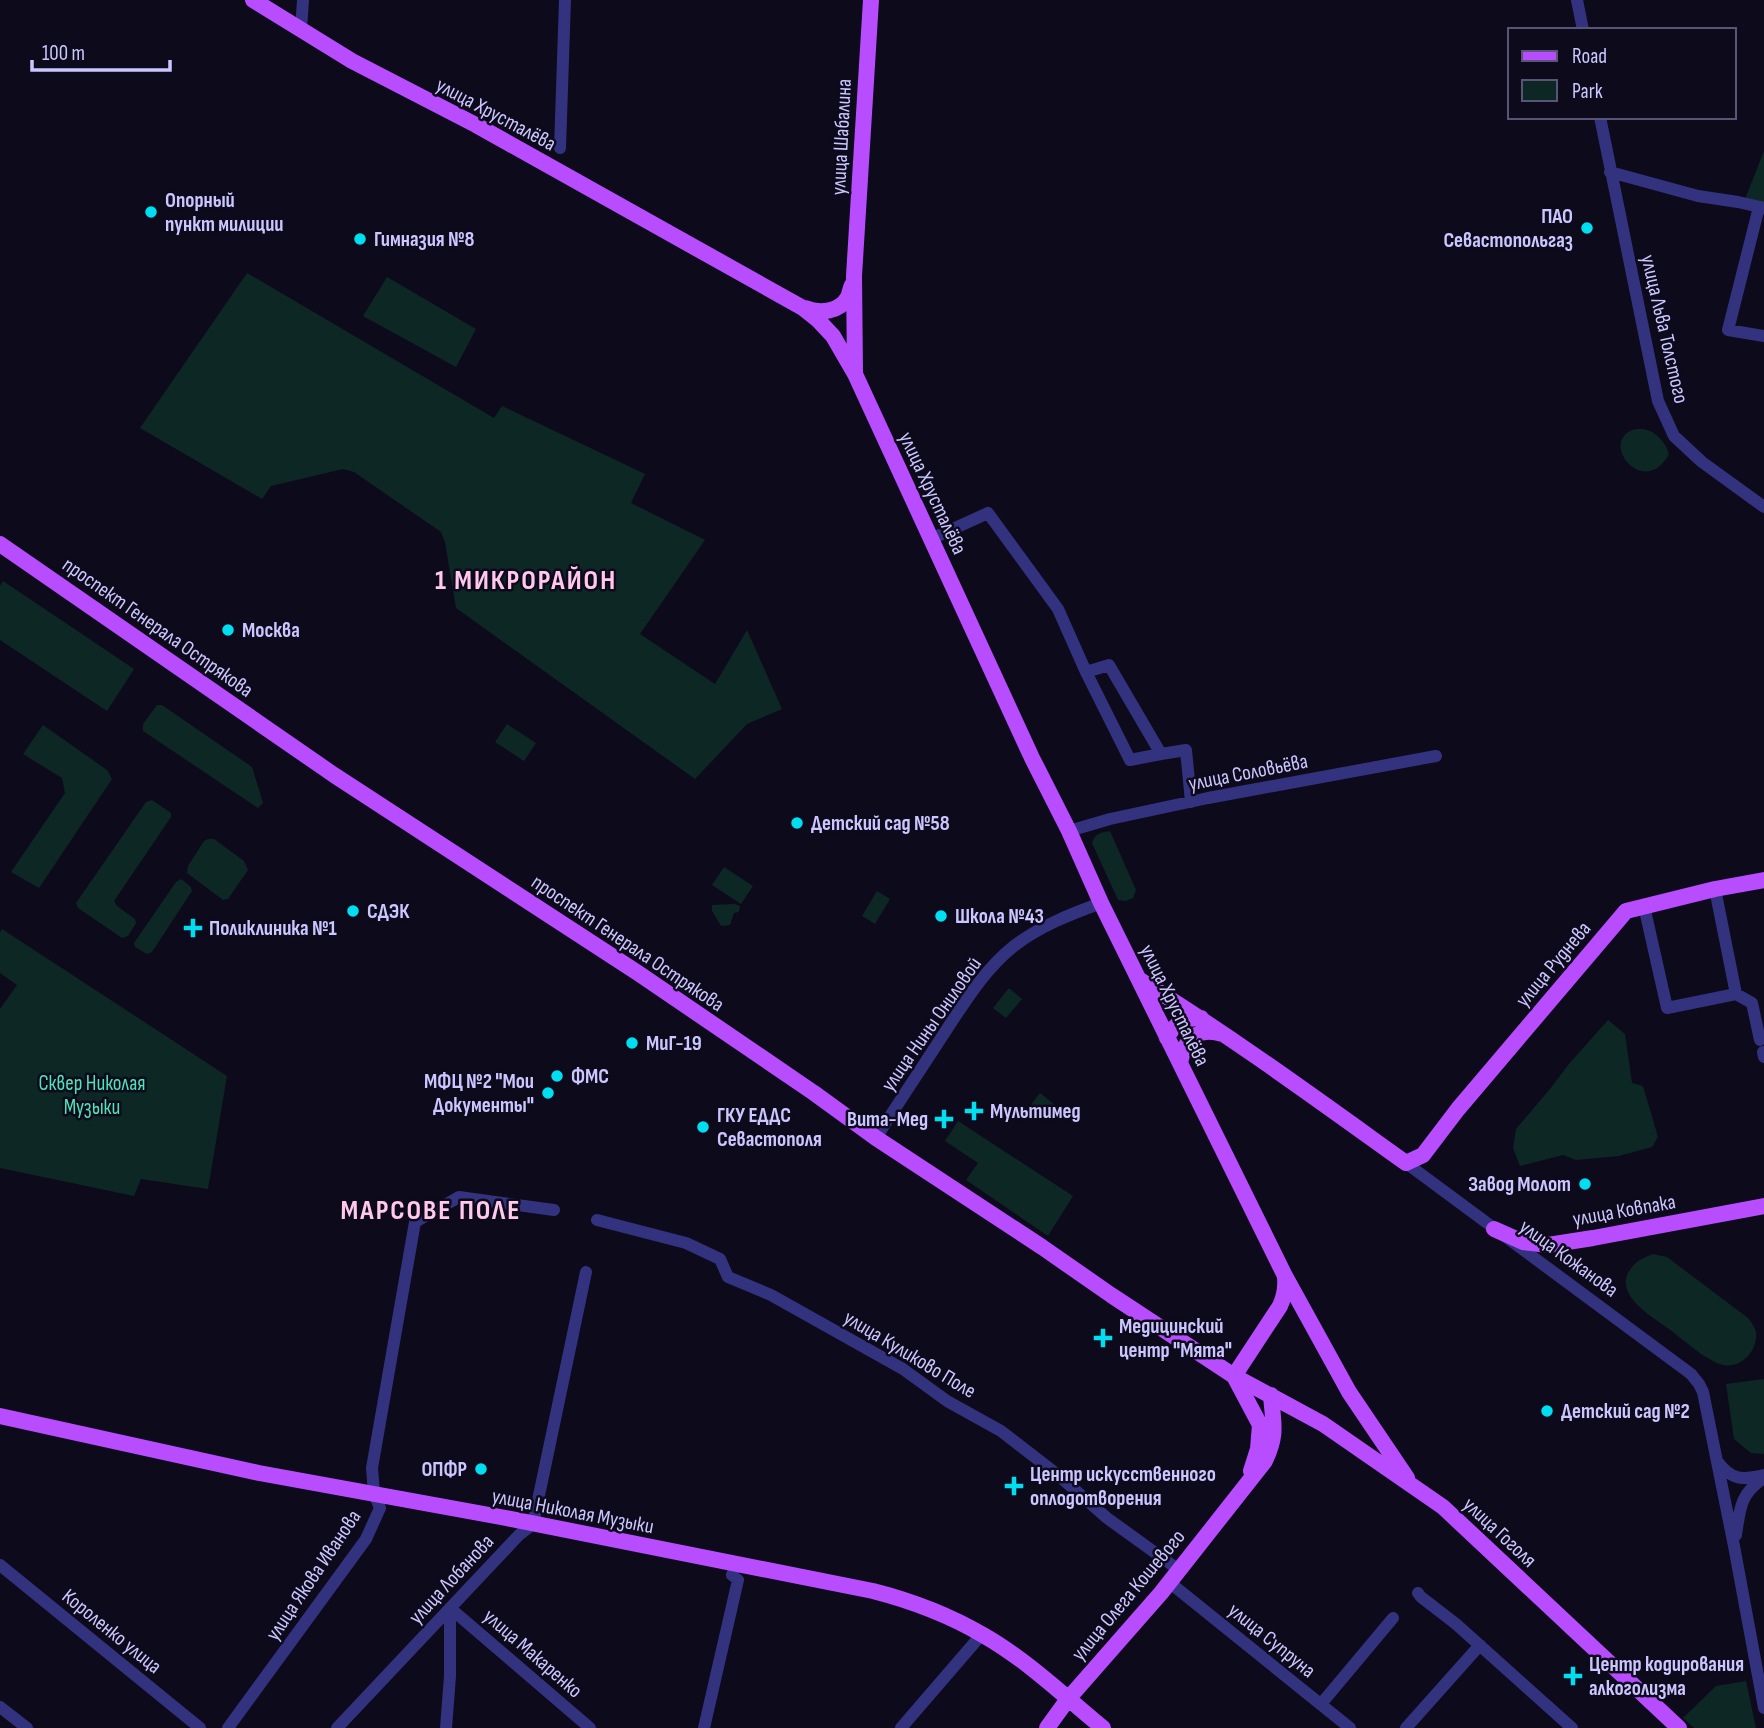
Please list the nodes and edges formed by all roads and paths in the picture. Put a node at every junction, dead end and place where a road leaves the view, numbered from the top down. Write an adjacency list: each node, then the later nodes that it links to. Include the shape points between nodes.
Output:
1 (253, 0): 7 (main road, улица Хрусталёва)
2 (303, 0): 7 (street)
3 (565, 0): 9 (street)
4 (871, 0): 12 (main road, улица Шабалина)
5 (1577, 0): 6 (street)
6 (1583, 28)
7 (301, 30): 14 (main road, улица Хрусталёва)
8 (1600, 119): 10 (street, улица Льва Толстого)
9 (560, 148)
10 (1610, 172): 11 (street); 18 (street, улица Льва Толстого, via 1658,401 1674,436)
11 (1761, 208): 16 (street, via 1728,330)
12 (854, 276): 13 (main road, улица Шабалина); 14 (main road, улица Шабалина, via 848,299 837,308 821,312)
13 (853, 305): 15 (main road, улица Шабалина, via 843,328); 17 (main road, улица Шабалина)
14 (803, 307): 15 (main road, улица Хрусталёва)
15 (833, 336): 17 (main road, улица Хрусталёва)
16 (1764, 336)
17 (855, 374): 19 (main road, улица Хрусталёва)
18 (1764, 507)
19 (930, 539): 21 (street, via 988,513 1058,609); 25 (main road, улица Хрусталёва)
20 (0, 544): 37 (main road, проспект Генерала Острякова, via 334,775 638,973)
21 (1086, 672): 22 (street, via 1109,665); 22 (street, via 1130,760)
22 (1161, 754): 24 (street, via 1186,750)
23 (1436, 756): 24 (street, улица Соловьёва)
24 (1192, 802): 25 (street, улица Соловьёва)
25 (1069, 831): 28 (main road, улица Хрусталёва)
26 (1764, 880): 27 (main road, улица Руднева)
27 (1715, 889): 29 (main road, улица Руднева); 31 (street)
28 (1101, 903): 30 (main road, улица Хрусталёва); 37 (street, улица Нины Ониловой, via 1030,934 996,964 967,998)
29 (1644, 906): 31 (street, via 1667,1008); 38 (main road, улица Руднева, via 1626,911)
30 (1140, 980): 32 (main road, улица Кожанова); 34 (main road, улица Хрусталёва)
31 (1736, 993): 35 (street, via 1752,1003)
32 (1200, 1018): 33 (main road, улица Кожанова); 34 (main road, via 1179,1022)
33 (1226, 1035): 36 (main road, via 1201,1033 1182,1050); 38 (main road, улица Кожанова)
34 (1167, 1038): 36 (main road, улица Хрусталёва)
35 (1762, 1050)
36 (1180, 1063): 44 (main road, улица Хрусталёва)
37 (876, 1138): 46 (main road, проспект Генерала Острякова)
38 (1412, 1168): 42 (street, улица Кожанова)
39 (1764, 1206): 42 (main road, улица Ковпака, via 1548,1245 1523,1242)
40 (554, 1210): 56 (street, улица Якова Иванова, via 459,1197 415,1222 372,1468)
41 (597, 1220): 61 (street, улица Куликово Поле, via 686,1243 720,1259 728,1277 903,1369 947,1401 1001,1431)
42 (1494, 1229): 52 (street, улица Кожанова, via 1692,1374 1703,1392)
43 (586, 1272): 57 (street)
44 (1284, 1274): 45 (main road, via 1280,1307); 55 (main road, улица Хрусталёва, via 1349,1392)
45 (1247, 1354): 46 (main road); 47 (main road, via 1251,1373)
46 (1234, 1376): 47 (main road, проспект Генерала Острякова); 51 (main road)
47 (1271, 1395): 48 (main road, улица Гоголя); 49 (main road, улица Олега Кошевого)
48 (1294, 1408): 49 (main road); 55 (main road, улица Гоголя)
49 (1272, 1413): 51 (main road); 54 (main road, улица Олега Кошевого, via 1272,1446)
50 (0, 1416): 56 (main road, улица Николая Музыки)
51 (1260, 1425): 54 (main road, улица Олега Кошевого, via 1258,1449)
52 (1715, 1458): 53 (street, via 1740,1479); 58 (street, улица Кожанова)
53 (1764, 1477): 58 (street, via 1743,1499)
54 (1243, 1489): 61 (main road, улица Олега Кошевого)
55 (1419, 1490): 84 (main road, улица Гоголя, via 1443,1507)
56 (373, 1493): 57 (main road, улица Николая Музыки); 73 (street, улица Якова Иванова, via 380,1508 366,1539)
57 (533, 1524): 60 (main road, улица Николая Музыки); 63 (street, улица Лобанова)
58 (1734, 1546): 70 (street, улица Кожанова)
59 (0, 1565): 72 (street, Короленко улица)
60 (736, 1565): 65 (main road, улица Николая Музыки, via 902,1598); 77 (street, via 732,1575 738,1580)
61 (1174, 1576): 67 (main road, улица Олега Кошевого); 68 (street, улица Супруна)
62 (1418, 1593): 66 (street)
63 (450, 1608): 74 (street, улица Лобанова); 75 (street); 76 (street, улица Макаренко)
64 (1393, 1618): 68 (street)
65 (982, 1634): 67 (main road, улица Николая Музыки); 78 (street)
66 (1480, 1645): 82 (street); 83 (street)
67 (1068, 1699): 79 (main road, улица Олега Кошевого); 80 (main road, улица Николая Музыки)
68 (1321, 1704): 81 (street, улица Супруна)
69 (0, 1707): 71 (street)
70 (1764, 1708)
71 (27, 1728)
72 (200, 1728)
73 (228, 1728)
74 (337, 1728)
75 (446, 1728)
76 (590, 1728)
77 (704, 1728)
78 (901, 1728)
79 (1047, 1728)
80 (1102, 1728)
81 (1350, 1728)
82 (1406, 1728)
83 (1572, 1728)
84 (1679, 1728)

